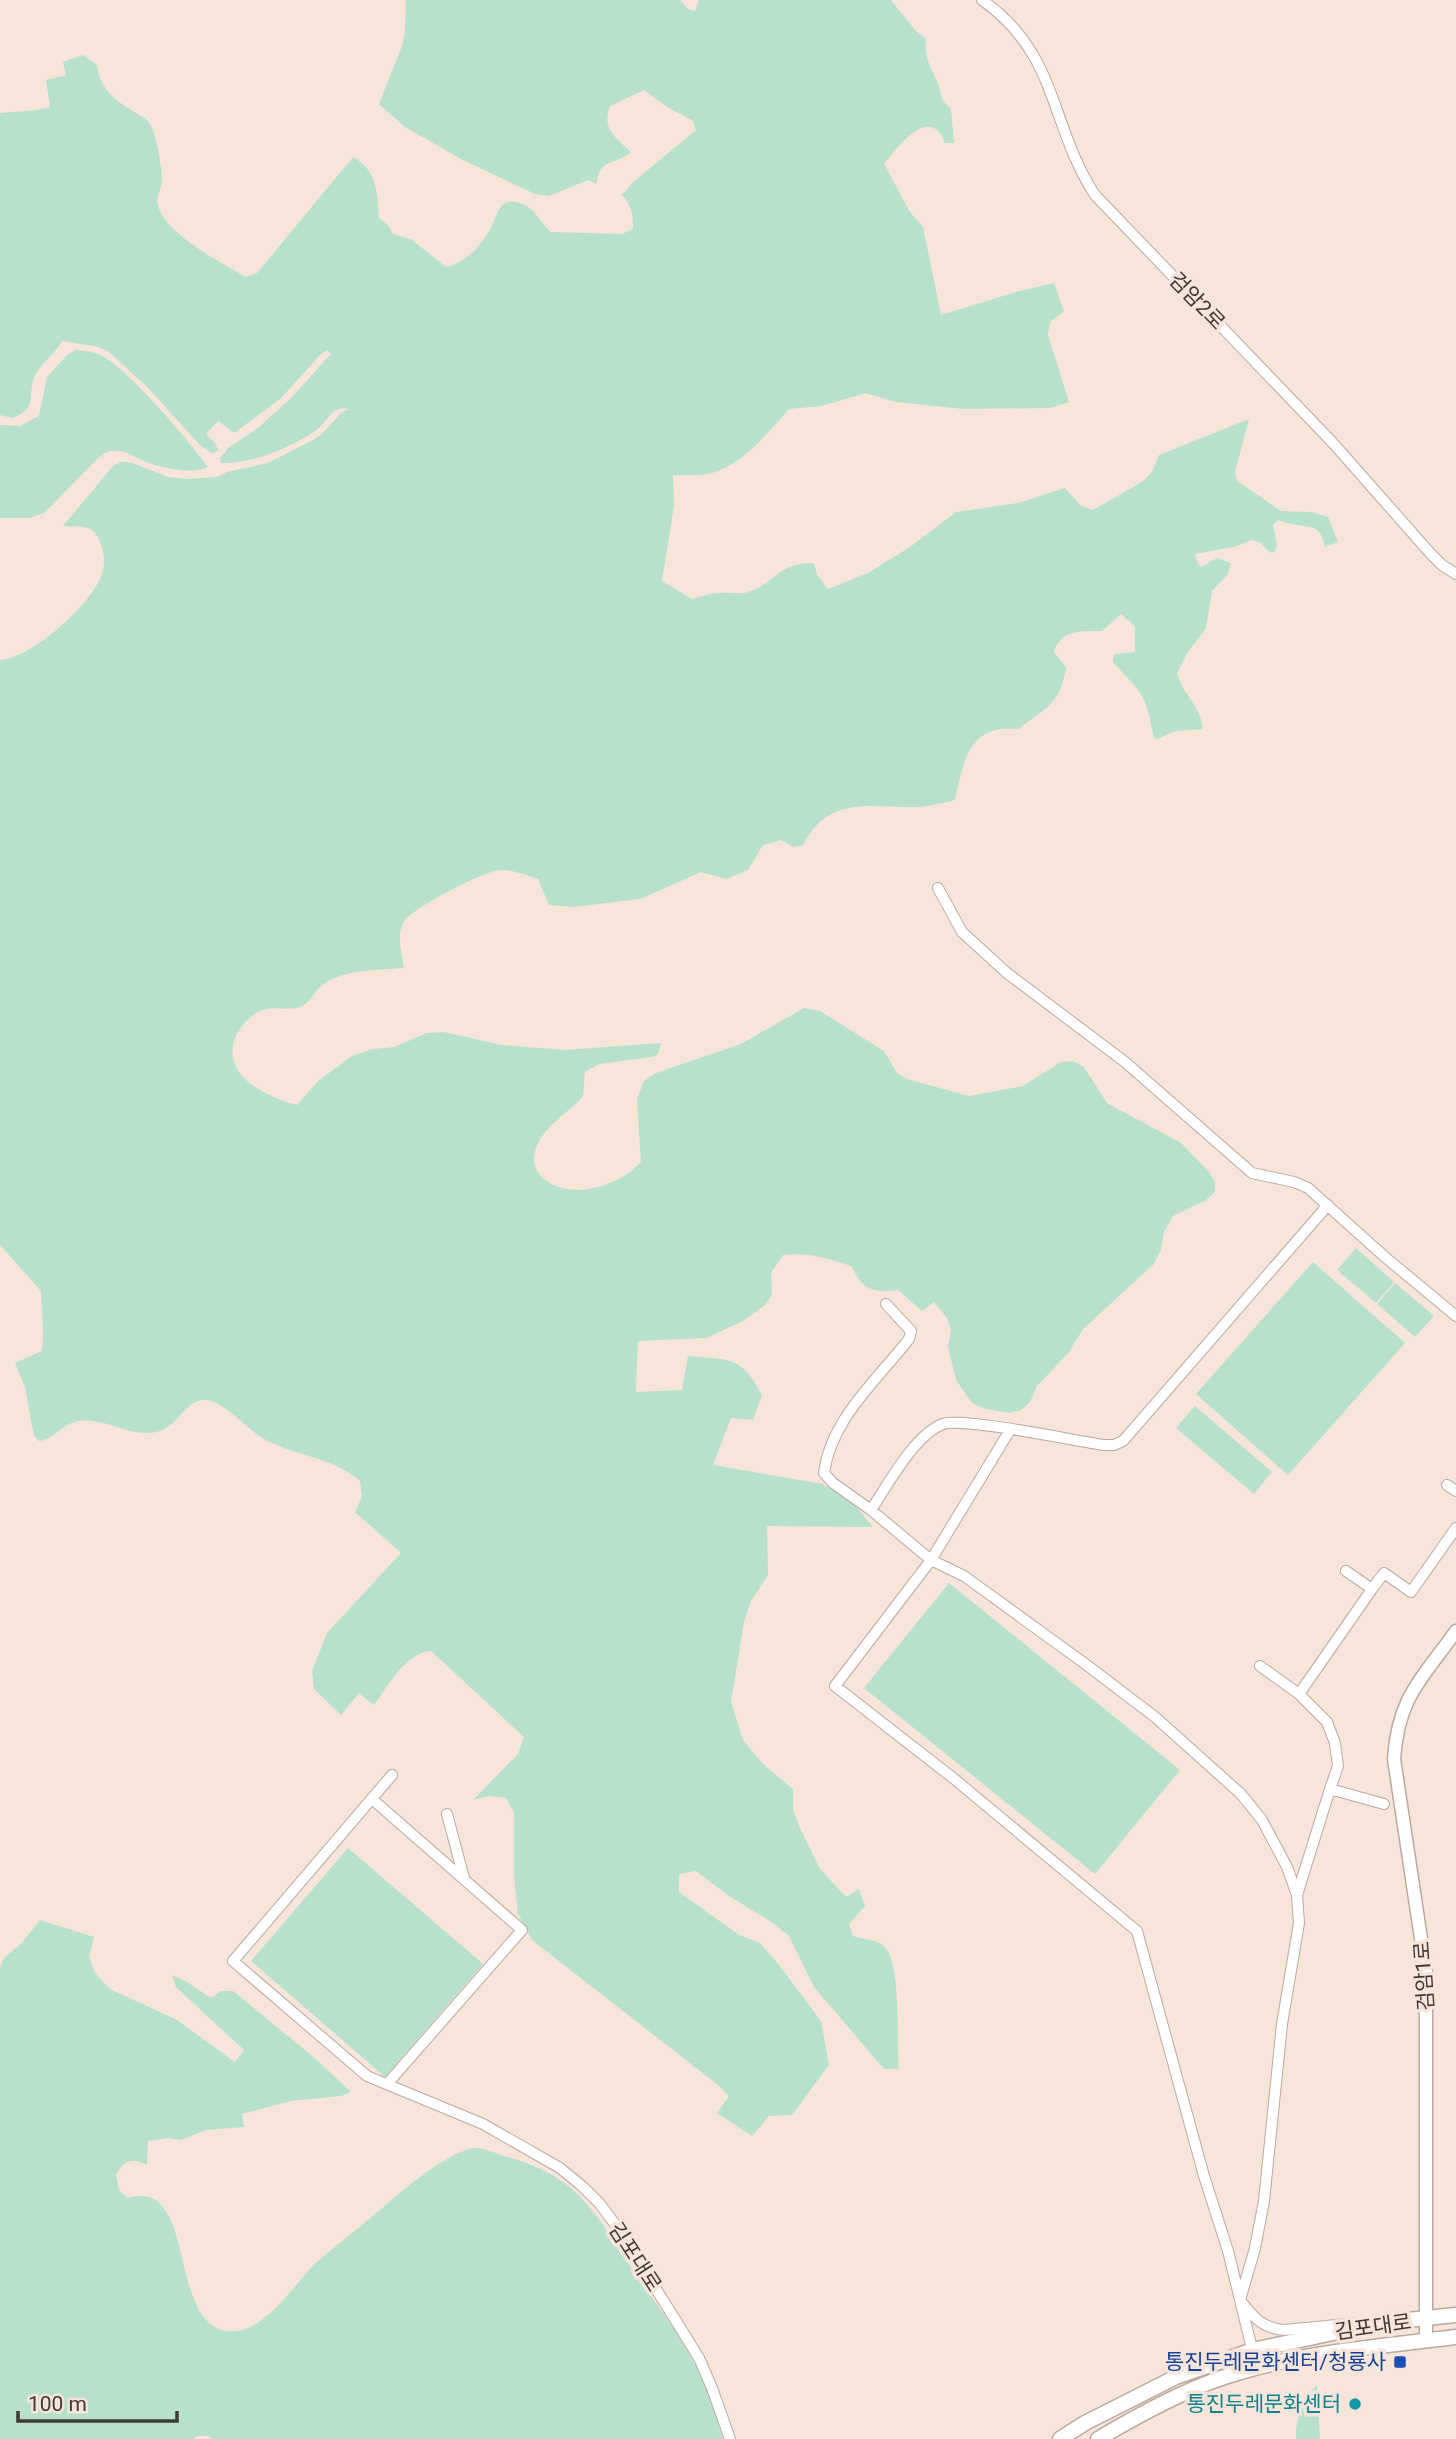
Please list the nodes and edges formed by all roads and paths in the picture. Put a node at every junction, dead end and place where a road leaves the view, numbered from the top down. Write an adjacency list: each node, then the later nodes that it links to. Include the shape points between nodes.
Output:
1 (982, 0): 2 (street, 검암2로, via 1035,55 1075,160 1104,205 1333,443 1430,553)
2 (1456, 573)
3 (938, 888): 4 (street, via 962,932 998,965 1135,1071 1252,1173 1294,1182)
4 (1328, 1205): 6 (street); 7 (street, via 1123,1441 1103,1445)
5 (886, 1304): 8 (street, via 911,1331 909,1339 847,1413 824,1474)
6 (1456, 1316)
7 (1010, 1430): 8 (street, via 943,1424 919,1440); 10 (street)
8 (871, 1510): 10 (street)
9 (1456, 1528): 12 (street, via 1411,1592 1384,1573)
10 (931, 1560): 22 (street, via 964,1576 1084,1663 1155,1717 1241,1794 1262,1820); 24 (street, via 835,1686 1137,1931)
11 (1346, 1571): 12 (street)
12 (1372, 1589): 15 (street)
13 (1456, 1631): 26 (street, 검암1로, via 1419,1680 1403,1708 1396,1735 1395,1759 1426,1972)
14 (1260, 1666): 15 (street)
15 (1299, 1694): 17 (street, via 1327,1722 1335,1743 1338,1766)
16 (392, 1775): 18 (street)
17 (1330, 1789): 19 (street); 22 (street)
18 (372, 1799): 21 (street); 23 (street, 김포대로, via 233,1961 367,2076)
19 (1384, 1804)
20 (447, 1814): 21 (street)
21 (464, 1879): 23 (street, via 522,1930)
22 (1297, 1895): 24 (street, via 1299,1923 1282,2024 1264,2201)
23 (387, 2084): 32 (street, 김포대로, via 483,2124 561,2168 600,2204 699,2358)
24 (1240, 2300): 27 (street, via 1258,2322 1273,2329); 30 (street)
25 (1456, 2315): 26 (main road, 김포대로)
26 (1425, 2319): 27 (main road, 김포대로); 29 (street, 검암1로)
27 (1380, 2323): 30 (main road, 김포대로)
28 (1456, 2337): 29 (main road, 김포대로)
29 (1426, 2341): 31 (main road, 김포대로)
30 (1253, 2350): 31 (street); 33 (main road, 김포대로, via 1176,2377)
31 (1257, 2369): 34 (main road, 김포대로, via 1213,2381)
32 (730, 2439)
33 (1060, 2439)
34 (1098, 2439)

